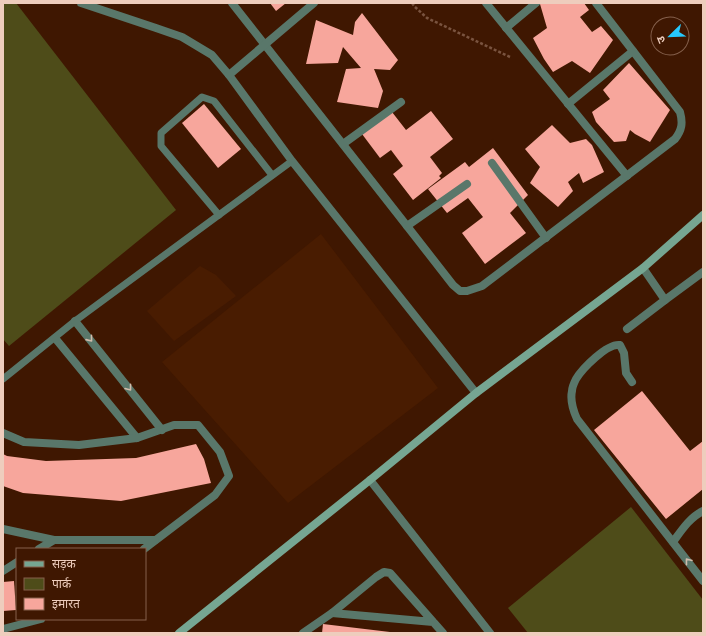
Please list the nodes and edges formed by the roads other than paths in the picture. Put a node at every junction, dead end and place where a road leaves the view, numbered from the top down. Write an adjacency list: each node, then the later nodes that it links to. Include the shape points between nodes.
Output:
1 (81, 3): 10 (street, via 182,37 212,55)
2 (232, 3): 8 (street)
3 (314, 3): 8 (street)
4 (486, 3): 7 (street)
5 (536, 3): 7 (street)
6 (596, 3): 9 (street)
7 (506, 28): 12 (street)
8 (265, 45): 10 (street); 13 (street)
9 (633, 51): 12 (street); 17 (street, via 680,112 682,126 675,139)
10 (229, 75): 14 (street)
11 (401, 102): 13 (street)
12 (568, 104): 17 (street)
13 (343, 144): 21 (street)
14 (292, 160): 16 (lane); 31 (street)
15 (492, 163): 22 (street)
16 (272, 175): 19 (lane); 19 (lane, via 214,101 202,97 161,133 162,146)
17 (627, 176): 22 (street)
18 (467, 184): 21 (street)
19 (219, 215): 26 (lane)
20 (703, 215): 23 (street)
21 (408, 226): 22 (street, via 460,291 482,286)
22 (546, 238)
23 (643, 268): 25 (street); 31 (street)
24 (703, 272): 25 (street)
25 (665, 300): 27 (street)
26 (75, 321): 28 (lane); 32 (street, one-way to 32)
27 (627, 329)
28 (55, 338): 29 (lane); 34 (street)
29 (3, 378)
30 (632, 382): 40 (street, via 626,373 622,349 616,344 589,364 576,378 571,392 573,408 577,419)
31 (476, 393): 35 (street)
32 (162, 430): 34 (street); 39 (street, via 174,425 198,425 220,452 229,476 215,495)
33 (3, 433): 34 (street, via 24,442 80,445)
34 (137, 438)
35 (370, 480): 50 (street); 53 (street)
36 (703, 511): 40 (street, via 698,513)
37 (3, 529): 38 (street)
38 (54, 540): 39 (street); 41 (street)
39 (155, 540): 42 (street)
40 (673, 542): 45 (street, one-way to 40)
41 (41, 548)
42 (145, 548)
43 (16, 563): 44 (street)
44 (3, 571)
45 (703, 580)
46 (332, 613): 48 (street); 48 (street, via 384,572 390,573); 51 (street)
47 (37, 620): 49 (street)
48 (433, 622): 52 (street)
49 (3, 629)
50 (179, 633)
51 (303, 633)
52 (443, 633)
53 (490, 633)

